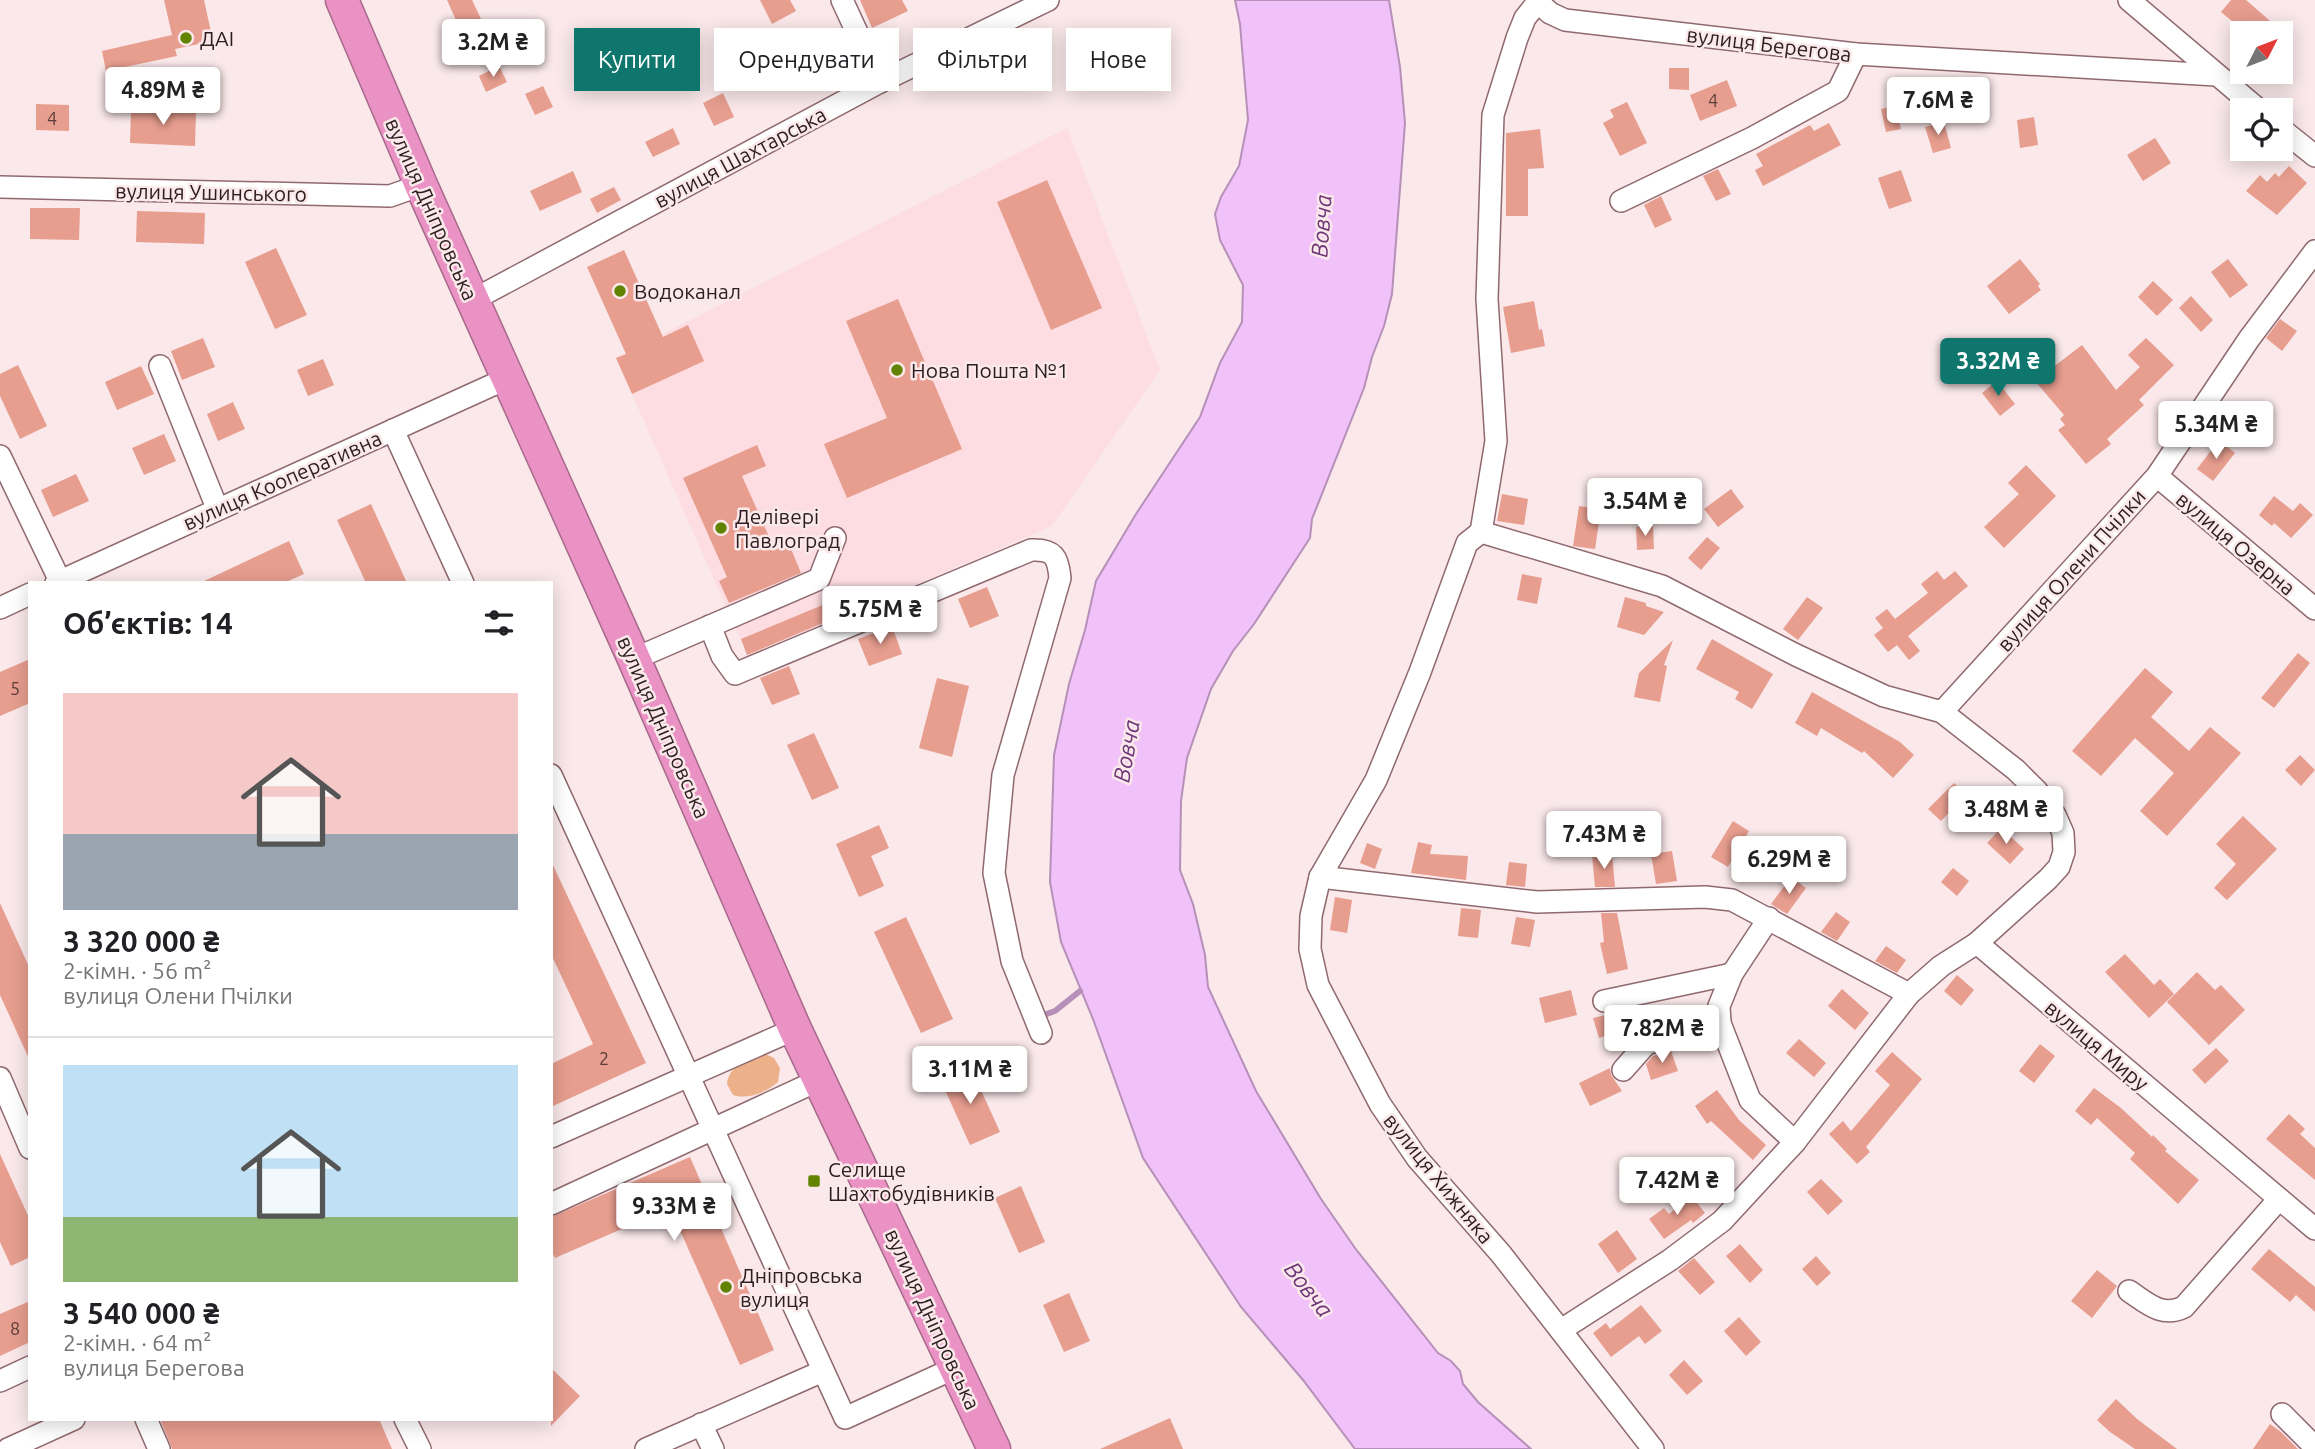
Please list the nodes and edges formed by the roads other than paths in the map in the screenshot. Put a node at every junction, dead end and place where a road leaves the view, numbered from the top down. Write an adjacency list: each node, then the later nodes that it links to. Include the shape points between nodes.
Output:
1 (342, 0): 14 (highway, вулиця Дніпровська)
2 (842, 0): 6 (street)
3 (1048, 0): 8 (street, вулиця Шахтарська)
4 (2129, 0): 9 (street)
5 (1537, 1): 7 (street, вулиця Берегова, via 1565,20); 25 (street, вулиця Берегова, via 1517,38 1493,115 1487,299 1496,441)
6 (855, 28)
7 (1856, 54): 9 (street, вулиця Берегова); 16 (street, via 1838,91)
8 (899, 73)
9 (2216, 75): 11 (street)
10 (863, 91): 18 (street, вулиця Шахтарська)
11 (2244, 98)
12 (2293, 138): 13 (street)
13 (2315, 156)
14 (421, 185): 15 (street, вулиця Ушинського, via 390,195); 18 (highway, вулиця Дніпровська)
15 (0, 187)
16 (1621, 201)
17 (2315, 251): 23 (street, вулиця Олени Пчілки)
18 (473, 300): 20 (highway, вулиця Дніпровська)
19 (160, 366): 24 (street)
20 (508, 378): 21 (street, вулиця Кооперативна); 34 (highway, вулиця Дніпровська)
21 (393, 430): 24 (street, вулиця Кооперативна); 29 (street)
22 (0, 456): 27 (street)
23 (2157, 476): 32 (street, вулиця Озерна); 35 (street, вулиця Олени Пчілки)
24 (217, 508): 28 (street, вулиця Кооперативна)
25 (1481, 532): 35 (street, via 1662,586 1884,696); 37 (street, вулиця Хижняка, via 1466,543 1376,780)
26 (835, 538): 33 (street, via 819,579)
27 (58, 581)
28 (60, 581)
29 (462, 581)
30 (28, 595): 31 (street)
31 (0, 608)
32 (2315, 609)
33 (710, 626): 34 (street); 45 (street, via 735,674 1031,550 1054,556 1060,578 1003,775 994,873 1012,961)
34 (634, 659): 44 (highway, вулиця Дніпровська)
35 (1942, 712): 39 (street, via 2016,770 2055,815 2063,833 2059,867)
36 (553, 779): 47 (street)
37 (1320, 877): 38 (street, via 1537,902 1705,897 1732,900); 58 (street, вулиця Хижняка, via 1311,916 1310,949 1318,985 1380,1104 1417,1158)
38 (1769, 918): 40 (street); 41 (street)
39 (1977, 943): 41 (street); 54 (street, вулиця Миру)
40 (1732, 974): 42 (street); 43 (street, via 1719,1006)
41 (1909, 993): 52 (street)
42 (1604, 1001)
43 (1720, 1023): 46 (street, via 1646,1044); 52 (street, via 1750,1100)
44 (795, 1030): 47 (street); 49 (highway, вулиця Дніпровська)
45 (1041, 1033)
46 (1623, 1070)
47 (689, 1076): 50 (street); 51 (street)
48 (0, 1079): 53 (street)
49 (819, 1080): 50 (street); 59 (highway, вулиця Дніпровська)
50 (713, 1130): 55 (street); 61 (street)
51 (553, 1136)
52 (1795, 1142): 58 (street, via 1722,1221)
53 (28, 1143)
54 (2279, 1199): 56 (street, вулиця Миру); 57 (street, via 2184,1307 2167,1312)
55 (553, 1203)
56 (2315, 1229)
57 (2129, 1291)
58 (1561, 1330): 75 (street, вулиця Хижняка)
59 (957, 1367): 61 (street, via 845,1418); 74 (highway, вулиця Дніпровська)
60 (28, 1368): 62 (street)
61 (823, 1371): 67 (street)
62 (0, 1381)
63 (2282, 1414): 68 (street)
64 (70, 1421): 69 (street)
65 (147, 1421): 70 (street)
66 (406, 1421): 71 (street)
67 (701, 1424): 72 (street); 73 (street)
68 (2315, 1444)
69 (16, 1447)
70 (159, 1449)
71 (420, 1449)
72 (646, 1449)
73 (713, 1449)
74 (994, 1449)
75 (1653, 1449)

